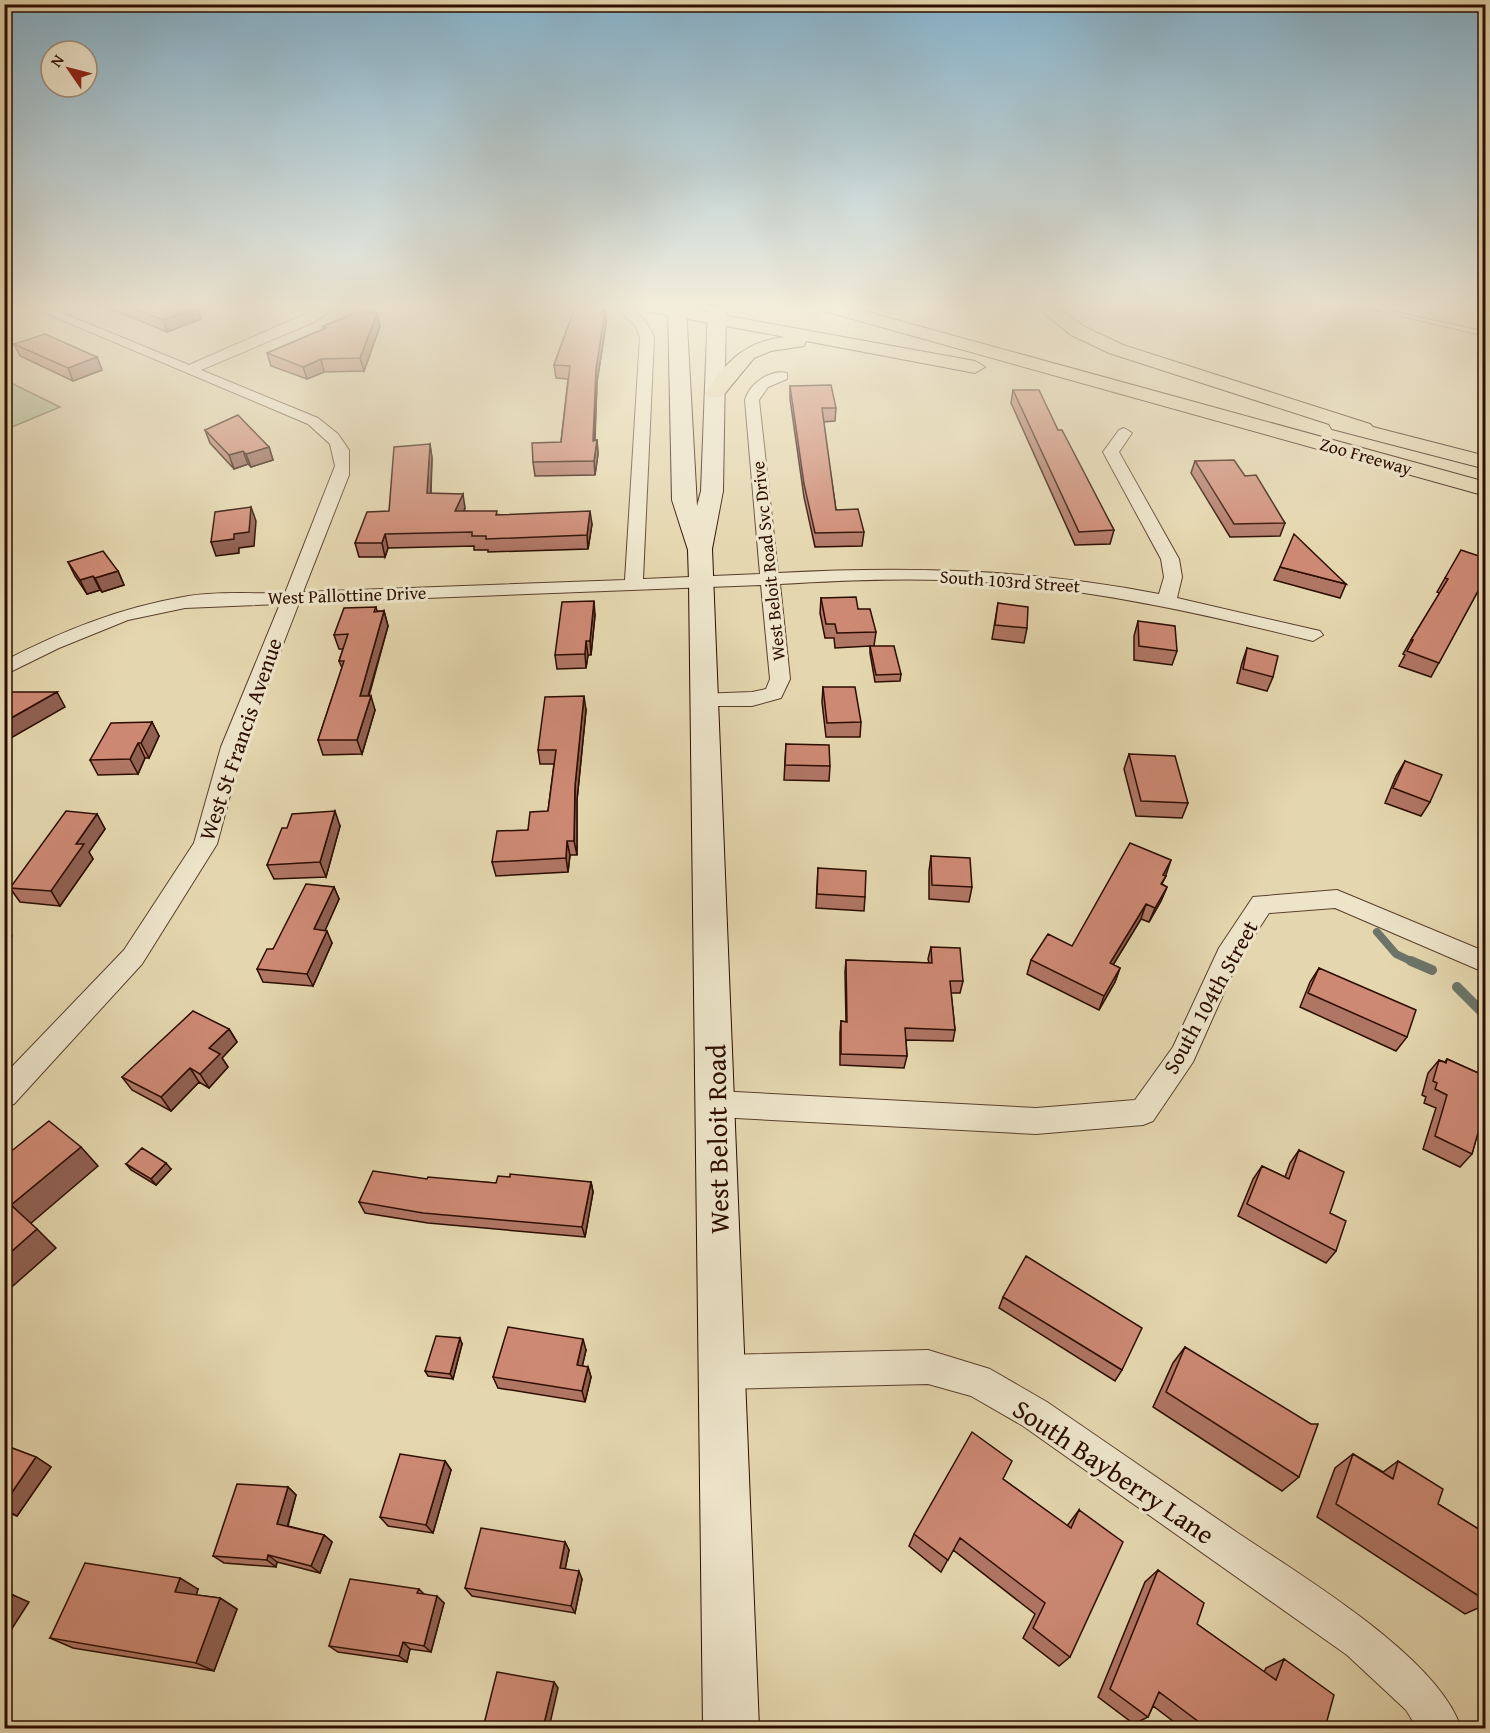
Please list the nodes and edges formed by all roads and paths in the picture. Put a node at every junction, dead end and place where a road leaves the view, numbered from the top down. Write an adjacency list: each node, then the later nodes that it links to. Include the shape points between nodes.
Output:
1 (236, 388): 20 (street, West St Francis Avenue, via 314,421 342,449 343,470)
2 (644, 388): 19 (street)
3 (680, 388): 17 (main road, West Beloit Road, via 684,500)
4 (715, 388): 11 (main road, West Beloit Road)
5 (719, 388): 11 (highway)
6 (758, 388): 18 (street, West Beloit Road Svc Drive, via 752,400)
7 (1074, 388): 13 (highway)
8 (1122, 388): 13 (highway, Zoo Freeway)
9 (1203, 388): 14 (highway, Zoo Freeway)
10 (1238, 388): 14 (highway)
11 (715, 393): 17 (main road, West Beloit Road, via 712,491)
12 (1124, 433): 21 (street, via 1111,452 1170,560 1173,577)
13 (1285, 433): 16 (highway, Zoo Freeway)
14 (1430, 449): 15 (highway, Zoo Freeway)
15 (1485, 463)
16 (1485, 489)
17 (701, 566): 18 (street, South 103rd Street); 19 (street, West Pallottine Drive); 24 (main road, West Beloit Road)
18 (770, 578): 21 (street, South 103rd Street, via 990,576 1084,585); 24 (street, West Beloit Road Svc Drive, via 780,679 774,693 752,699)
19 (634, 584): 20 (street, West Pallottine Drive)
20 (290, 598): 23 (street, West Pallottine Drive, via 184,602 122,616 52,644); 26 (street, West St Francis Avenue, via 232,747 205,844 133,957)
21 (1167, 599): 22 (street, South 103rd Street)
22 (1313, 635)
23 (4, 669)
24 (706, 699): 27 (main road, West Beloit Road)
25 (1485, 963): 27 (street, South 104th Street, via 1337,899 1262,904 1228,955 1183,1054 1143,1112 1036,1121)
26 (4, 1095)
27 (717, 1104): 28 (main road, West Beloit Road)
28 (723, 1372): 29 (main road, West Beloit Road); 30 (street, South Bayberry Lane, via 928,1367 978,1381 1035,1414 1361,1641 1420,1696)
29 (731, 1728)
30 (1441, 1728)

